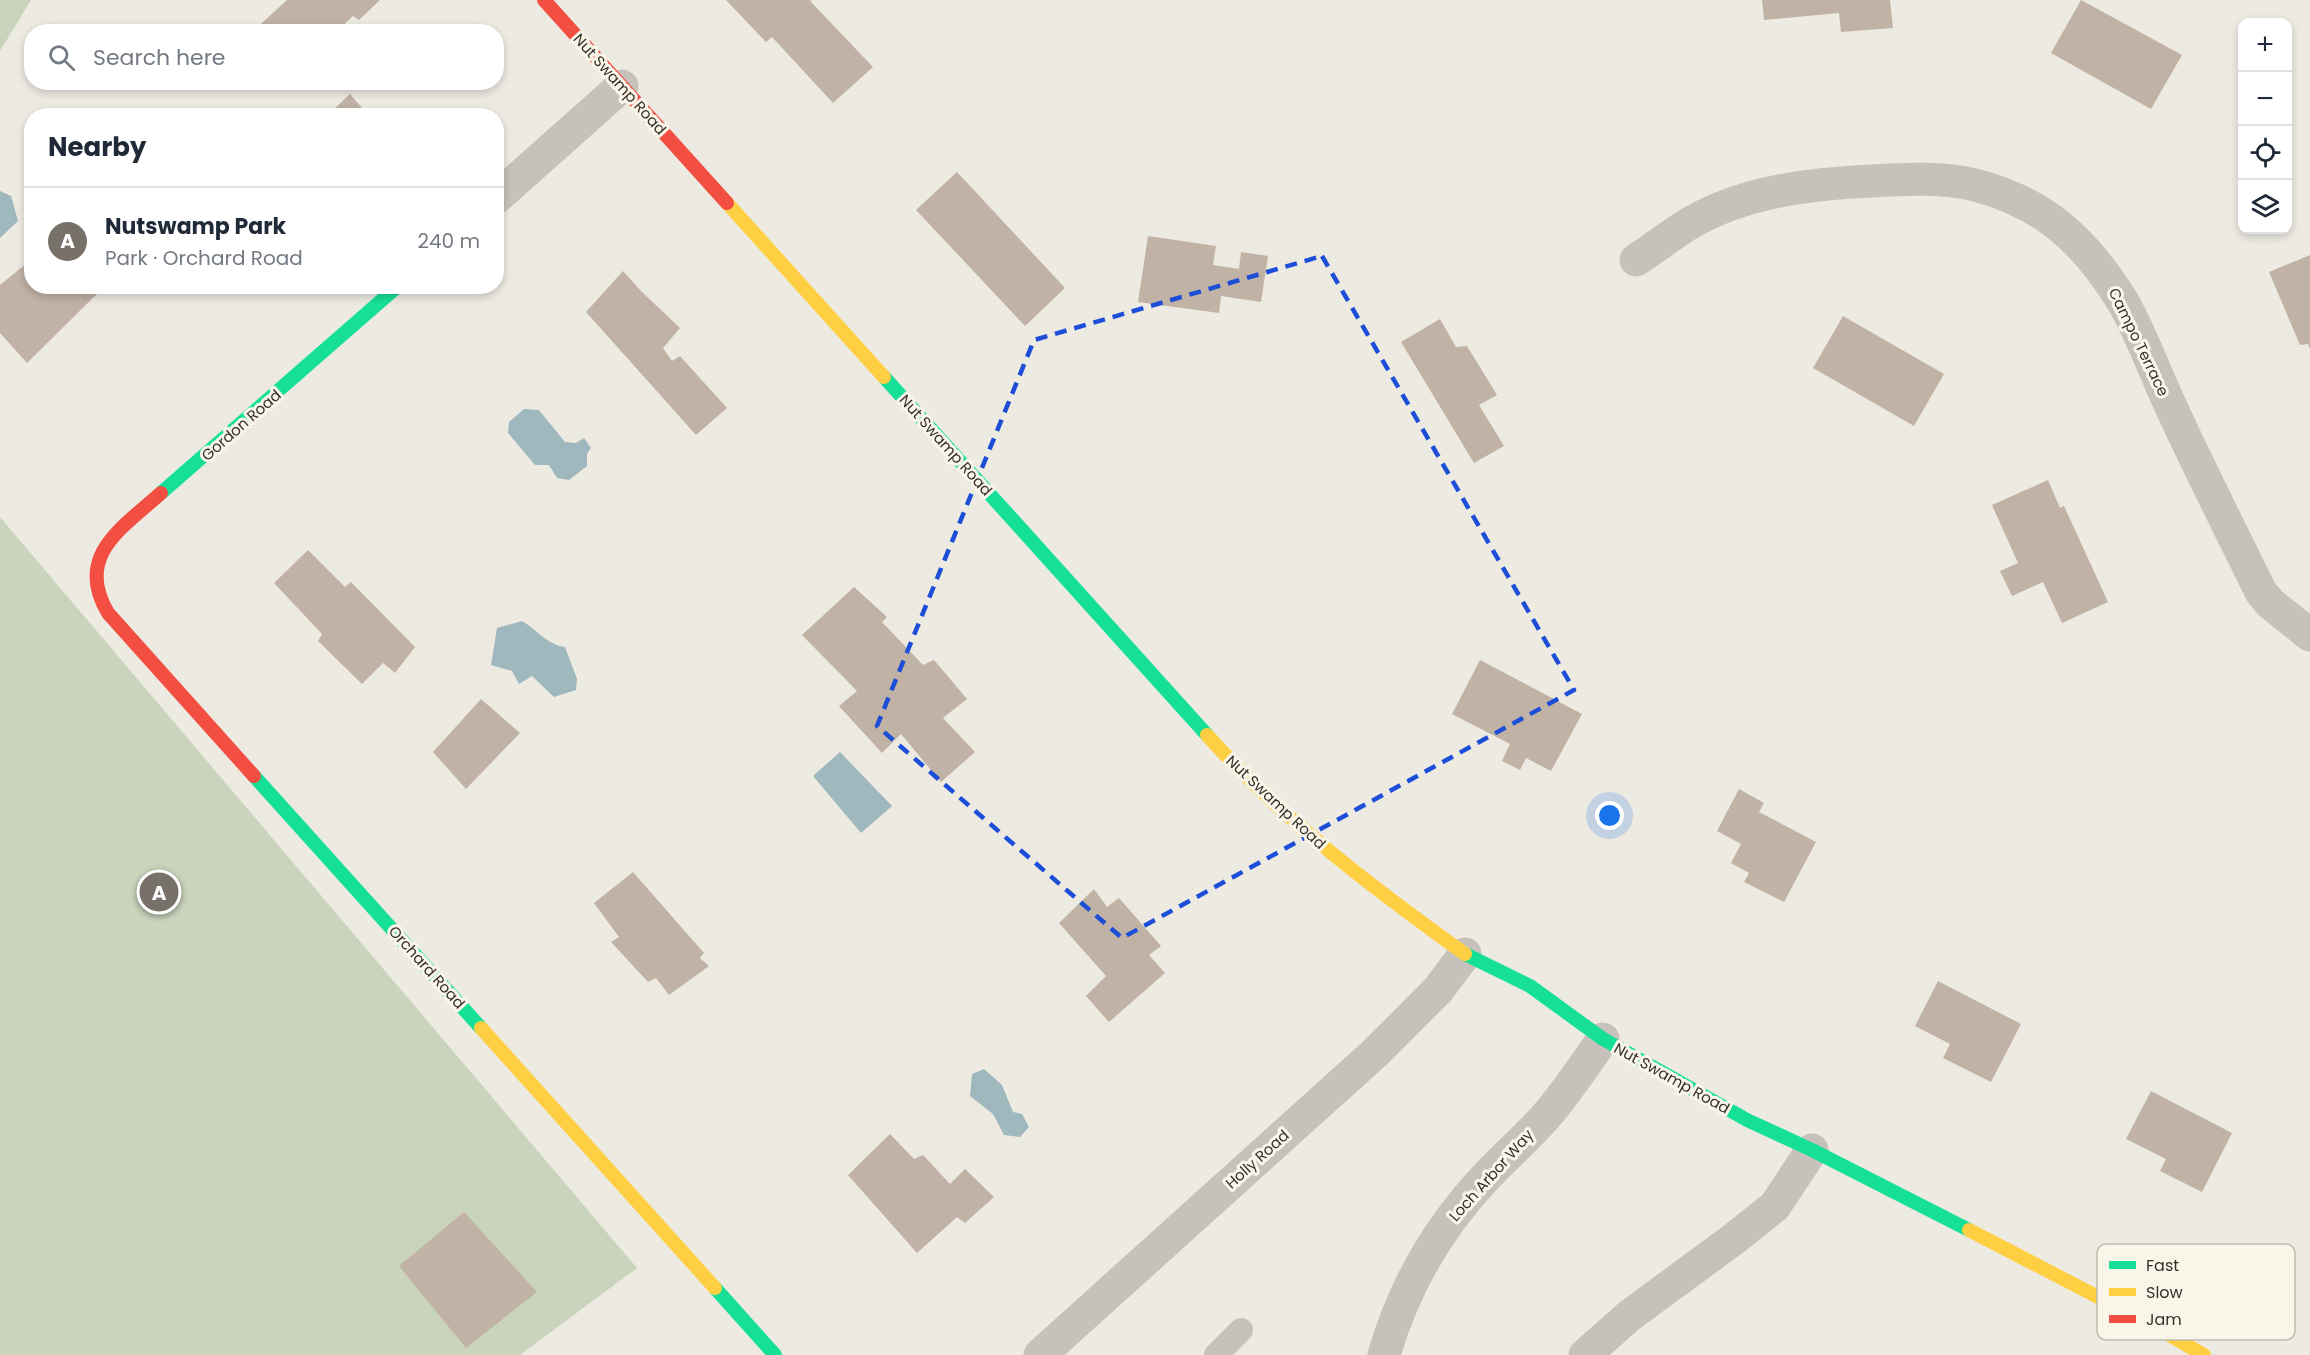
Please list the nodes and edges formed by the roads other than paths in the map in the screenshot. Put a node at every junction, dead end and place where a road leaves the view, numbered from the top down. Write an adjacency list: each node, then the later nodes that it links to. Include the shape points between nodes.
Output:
1 (544, 0): 2 (main road, Nut Swamp Road)
2 (622, 86): 3 (street); 8 (main road, Nut Swamp Road, via 1238,769 1368,884)
3 (504, 191)
4 (1636, 260): 7 (street, Campo Terrace, via 1692,221 1726,206 1779,190 1833,183 1913,178 1973,184 2010,196 2050,217 2094,258 2124,304 2261,591)
5 (389, 294): 6 (main road, Gordon Road, via 114,535 103,549)
6 (96, 571): 14 (main road, Orchard Road, via 96,591 108,613)
7 (2310, 635)
8 (1465, 954): 9 (main road, Nut Swamp Road, via 1530,986); 15 (street, Holly Road, via 1438,990 1375,1053)
9 (1603, 1039): 10 (main road, Nut Swamp Road, via 1747,1120); 17 (street, Loch Arbor Way, via 1551,1111 1451,1218 1412,1283)
10 (1812, 1150): 11 (main road, Nut Swamp Road); 18 (street, via 1775,1206 1629,1316)
11 (2097, 1297)
12 (1241, 1330): 16 (lane)
13 (2178, 1340): 19 (main road, Nut Swamp Road)
14 (776, 1355)
15 (1040, 1355)
16 (1216, 1355)
17 (1383, 1355)
18 (1585, 1355)
19 (2204, 1355)

